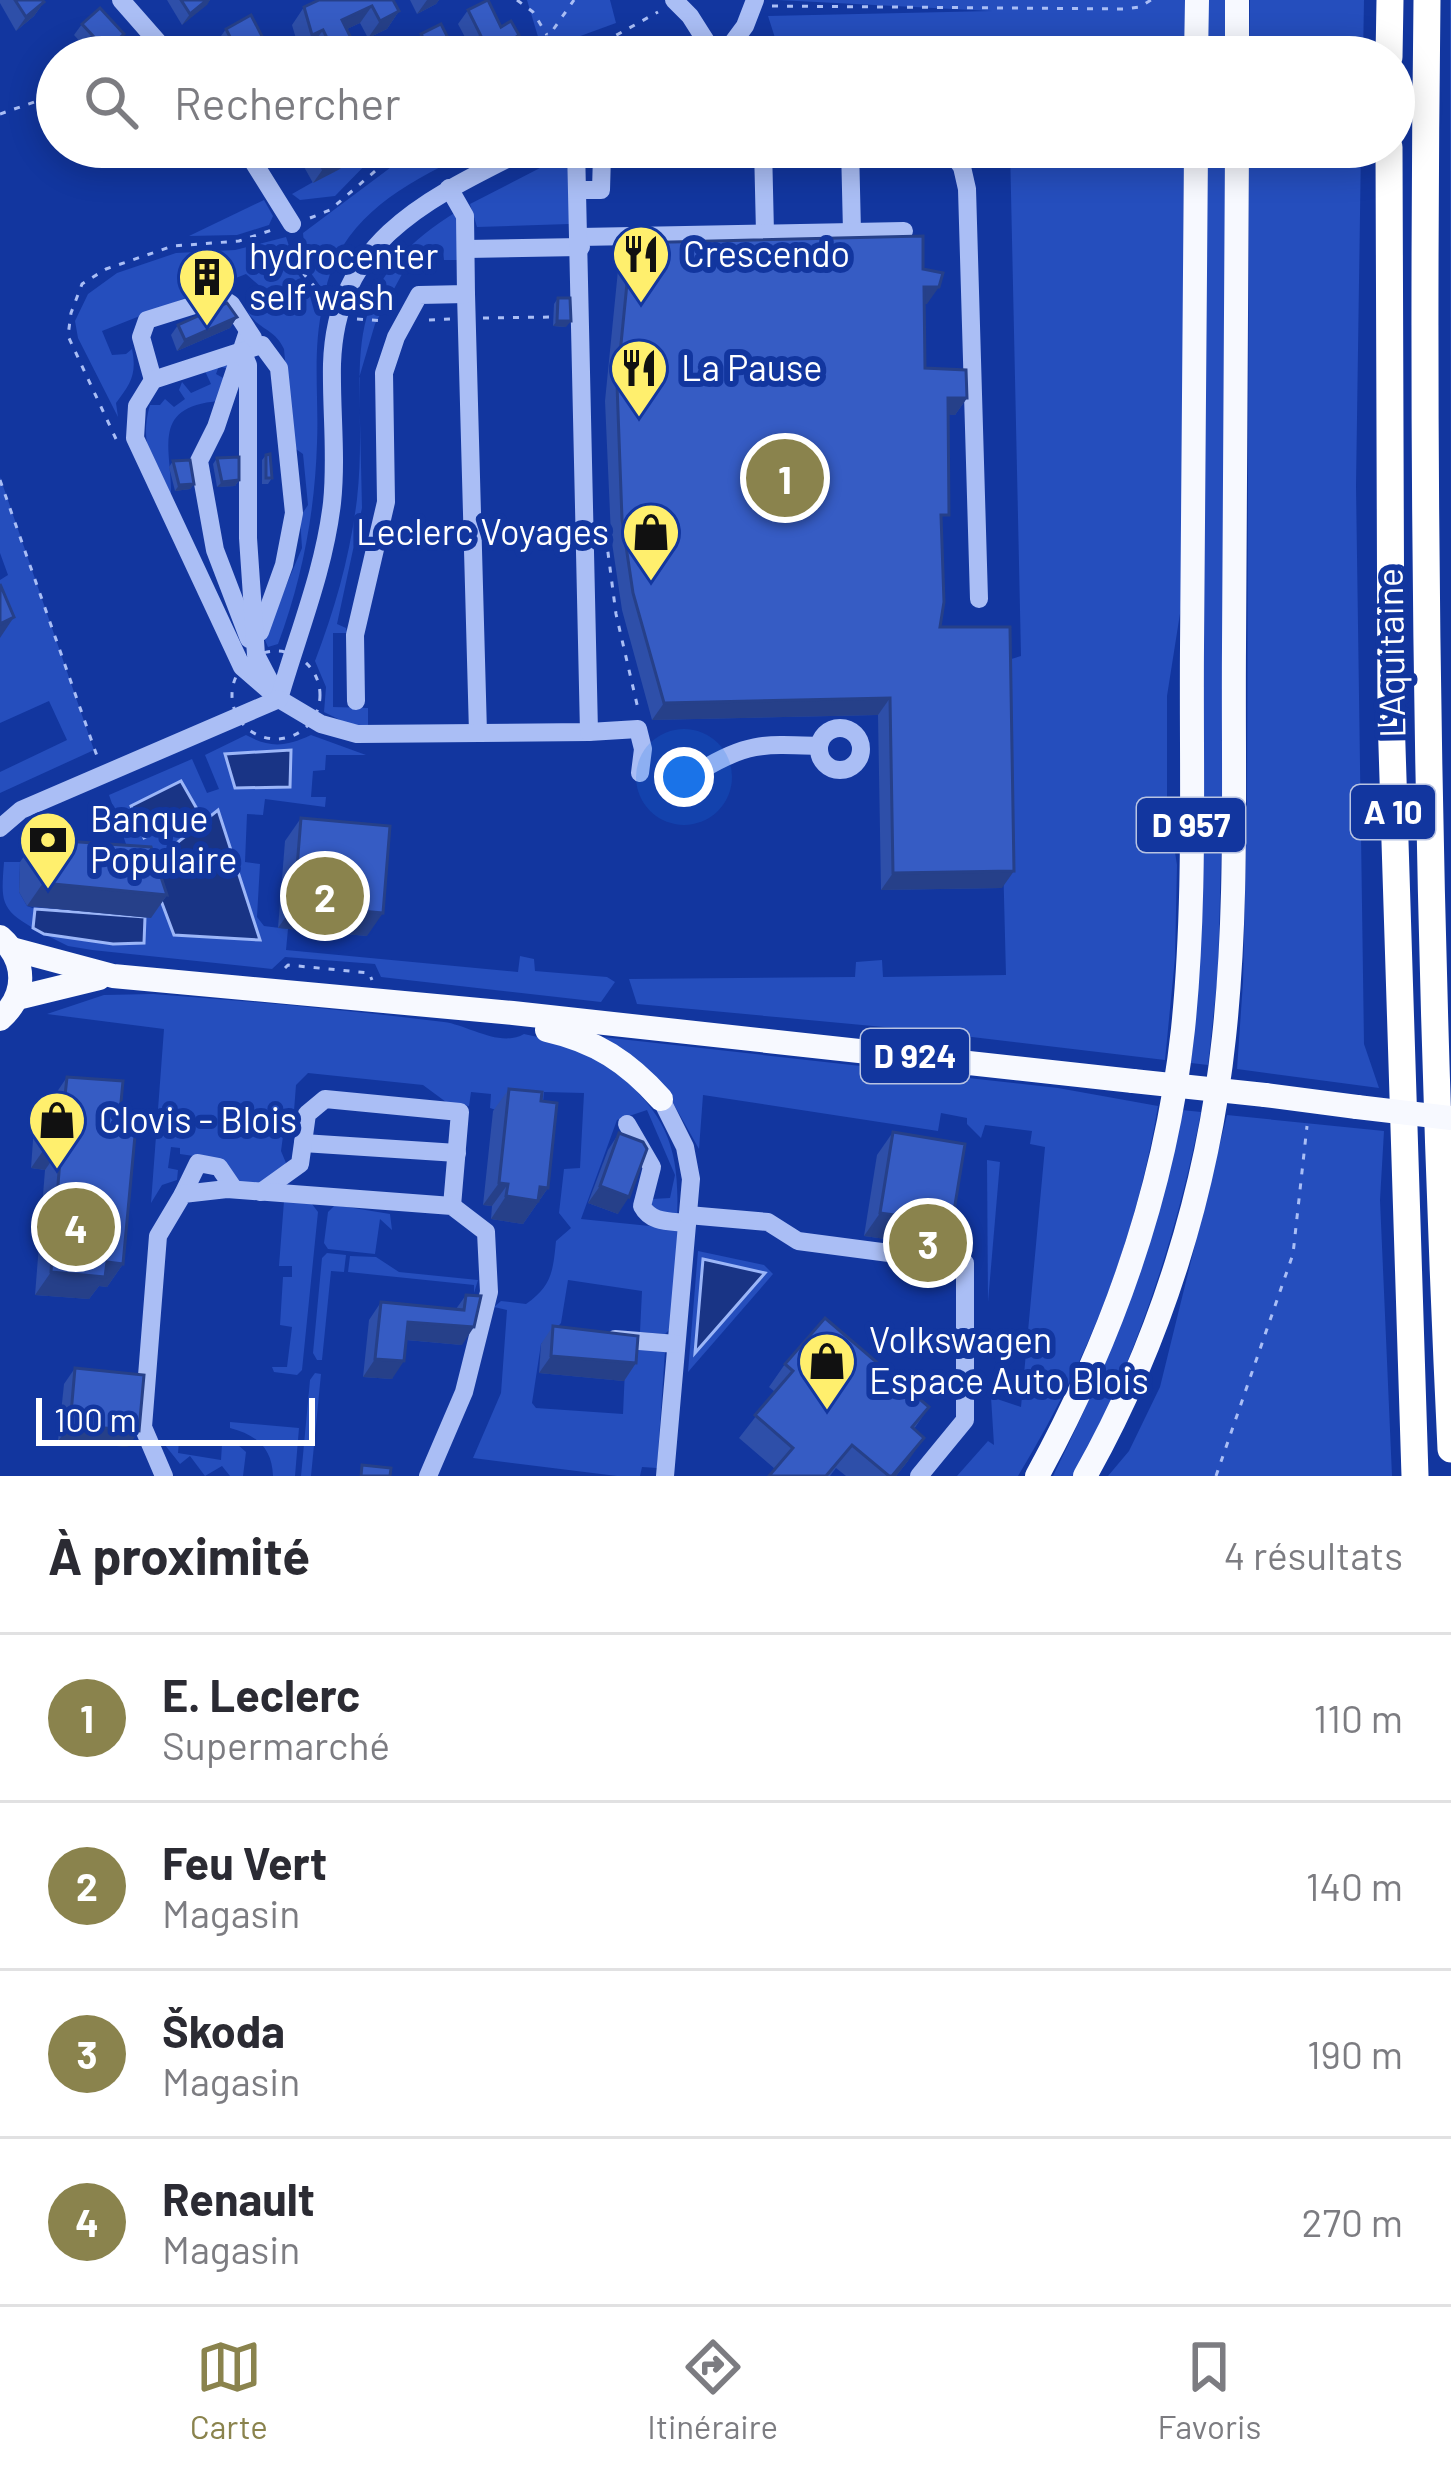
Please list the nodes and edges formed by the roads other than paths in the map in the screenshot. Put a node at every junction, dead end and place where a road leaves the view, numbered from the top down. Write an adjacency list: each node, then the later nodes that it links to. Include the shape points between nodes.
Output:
1 (121, 0): 8 (street)
2 (674, 0): 9 (street)
3 (1197, 0): 11 (main road)
4 (1237, 0): 12 (main road)
5 (1390, 0): 13 (highway)
6 (1427, 0): 63 (highway, L'Aquitaine / A 10, via 1428,714)
7 (754, 2): 10 (street)
8 (153, 36)
9 (704, 36)
10 (737, 36)
11 (1196, 36)
12 (1237, 36)
13 (1390, 36)
14 (257, 168): 26 (street)
15 (489, 168): 24 (street)
16 (577, 168): 25 (street)
17 (602, 168): 25 (street, via 601,190)
18 (763, 168): 29 (street)
19 (850, 168): 28 (street)
20 (962, 168): 35 (street)
21 (1196, 168): 69 (main road, D 957, via 1183,1030 1143,1230 1083,1390)
22 (1237, 168): 70 (main road, D 957, via 1234,848 1221,1062 1164,1301)
23 (1389, 168): 71 (highway, L'Aquitaine / A 10, via 1391,715)
24 (449, 188): 31 (street, via 465,216); 37 (street, via 376,244 342,306 332,368 332,505)
25 (579, 190): 30 (street)
26 (292, 224)
27 (904, 231): 28 (street)
28 (852, 232): 29 (street)
29 (765, 233): 30 (street)
30 (580, 242): 31 (street); 39 (street)
31 (466, 249): 32 (street)
32 (466, 294): 38 (street, via 419,295 384,373 386,502 355,635); 40 (street)
33 (250, 343): 34 (street); 34 (street, via 220,297 147,320 141,337); 36 (street); 36 (street, via 199,461 215,550); 36 (street, via 279,368 294,513)
34 (153, 380): 37 (street, via 137,406 135,438 242,667)
35 (979, 599)
36 (256, 661): 37 (street)
37 (279, 699): 40 (street, via 357,734); 44 (street, via 21,810)
38 (356, 700)
39 (589, 732): 40 (street); 43 (street, via 638,729)
40 (478, 733)
41 (819, 746): 42 (street, via 758,744)
42 (700, 771)
43 (640, 773)
44 (0, 828)
45 (6, 943): 46 (main road, D 924); 47 (main road, D 924, via 20,965)
46 (113, 976): 47 (main road, D 924); 48 (main road, D 924)
47 (17, 998): 49 (main road)
48 (513, 1013): 50 (main road, via 617,1057); 51 (main road, D 924, bridge)
49 (0, 1019)
50 (661, 1099): 59 (street, via 691,1178)
51 (1451, 1118)
52 (627, 1124): 59 (street, via 652,1167 646,1213)
53 (303, 1143): 54 (street); 54 (street, via 307,1114 325,1099 460,1112); 56 (street, via 300,1164)
54 (457, 1154): 58 (street)
55 (234, 1190): 56 (street); 57 (street); 57 (street, via 218,1167 198,1163)
56 (262, 1192): 58 (street)
57 (183, 1194): 62 (street, via 158,1236)
58 (452, 1206): 66 (street, via 486,1232 489,1292 464,1392)
59 (687, 1219): 61 (street); 68 (street, via 768,1222 798,1241 964,1263 965,1420)
60 (585, 1336): 61 (street)
61 (676, 1345): 67 (street)
62 (143, 1426): 64 (street); 65 (street)
63 (1451, 1449)
64 (164, 1476)
65 (180, 1476)
66 (428, 1476)
67 (664, 1476)
68 (919, 1476)
69 (1037, 1476)
70 (1085, 1476)
71 (1415, 1476)

